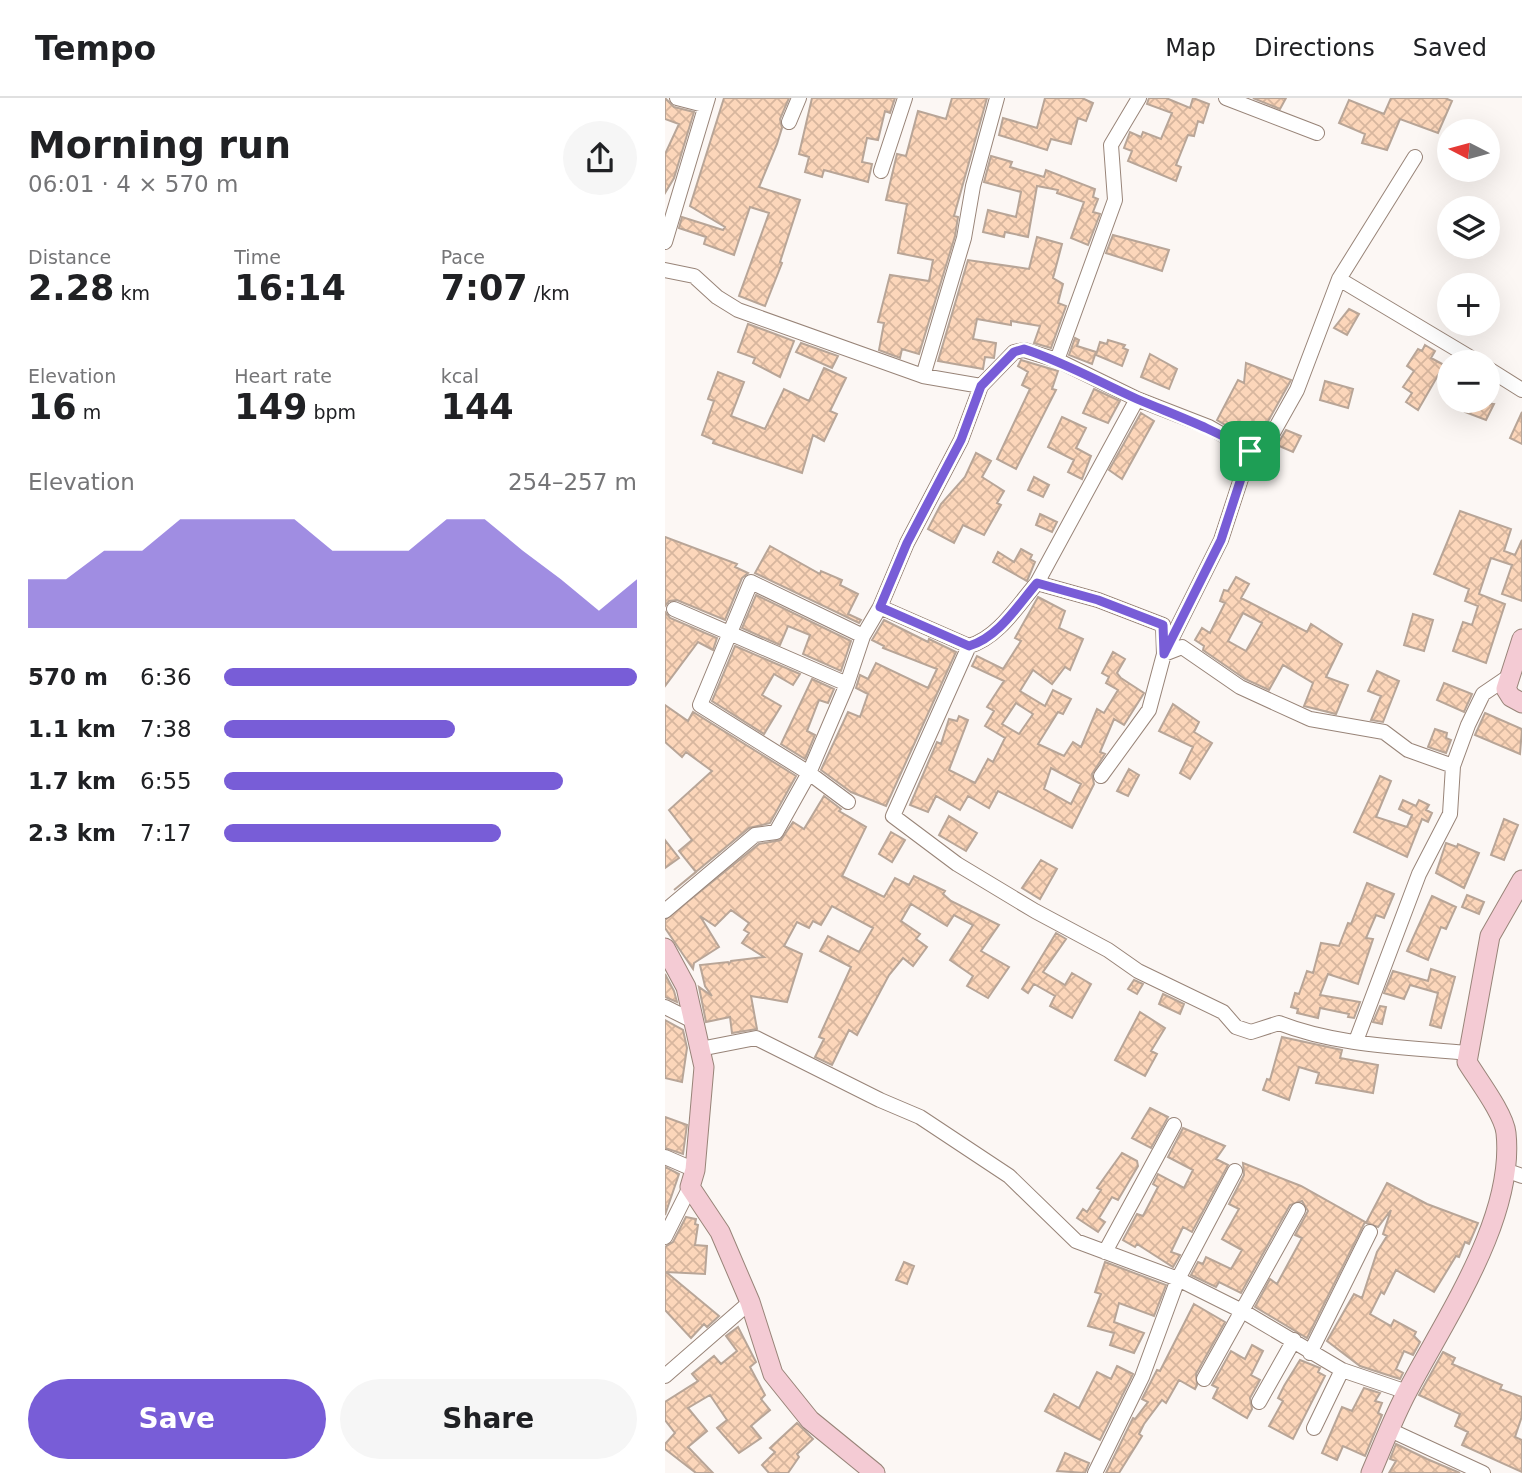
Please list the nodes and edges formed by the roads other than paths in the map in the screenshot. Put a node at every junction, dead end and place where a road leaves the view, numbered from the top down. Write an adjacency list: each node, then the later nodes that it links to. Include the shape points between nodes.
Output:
1 (677, 98): 7 (street)
2 (799, 98): 8 (street)
3 (905, 98): 11 (street)
4 (996, 98): 17 (street, via 964,238)
5 (1139, 98): 16 (street, via 1111,145 1115,200)
6 (1226, 98): 9 (street)
7 (706, 102): 12 (street)
8 (789, 122)
9 (1317, 133)
10 (1415, 157): 14 (street)
11 (881, 171)
12 (665, 242)
13 (665, 270): 17 (street, via 694,275 717,298 738,310)
14 (1339, 278): 15 (street); 22 (street, via 1297,390 1260,456)
15 (1458, 350)
16 (1057, 360): 19 (street, via 1024,349 1014,352); 21 (street)
17 (923, 376): 19 (street)
18 (1500, 376): 20 (street)
19 (981, 386): 24 (street, via 961,440 907,543)
20 (1522, 390)
21 (1137, 399): 22 (street, via 1209,427); 23 (street)
22 (1250, 451): 30 (street, via 1221,540)
23 (1037, 583): 29 (street, via 1005,621 981,643); 30 (street, via 1163,625)
24 (880, 607): 27 (street); 29 (street)
25 (674, 609): 26 (street)
26 (730, 631): 27 (street, via 751,582); 32 (street); 35 (street, via 700,705)
27 (863, 636): 32 (street)
28 (1522, 639): 31 (street)
29 (969, 646): 43 (street, via 893,816 957,864 1138,971 1223,1012 1236,1027 1251,1032 1279,1023 1302,1032)
30 (1164, 654): 34 (street, via 1182,648 1240,687 1311,719 1384,732 1408,750); 36 (street, via 1149,710)
31 (1508, 677): 33 (street, via 1506,689); 34 (street, via 1483,694)
32 (847, 684): 35 (street)
33 (1522, 703)
34 (1453, 766): 43 (street, via 1450,814 1419,874)
35 (809, 772): 37 (street); 39 (street, via 776,832 755,835)
36 (1101, 776)
37 (848, 802)
38 (1522, 880): 45 (street, via 1490,936)
39 (665, 911)
40 (665, 948): 42 (street, via 686,987)
41 (665, 1007): 42 (street)
42 (691, 1020): 44 (street)
43 (1356, 1041): 45 (street)
44 (700, 1049): 50 (street, via 704,1067); 54 (street, via 756,1038 921,1116 1009,1176 1076,1241)
45 (1468, 1053): 49 (street, via 1467,1062 1506,1130)
46 (1174, 1125): 54 (street)
47 (665, 1157): 50 (street)
48 (1235, 1171): 55 (street)
49 (1513, 1173): 63 (street, via 1450,1314)
50 (693, 1179): 53 (street); 56 (street)
51 (1299, 1210): 57 (street)
52 (1370, 1232): 59 (street)
53 (665, 1237)
54 (1105, 1252): 55 (street)
55 (1178, 1279): 57 (street); 68 (street, via 1142,1377)
56 (750, 1302): 61 (street); 67 (street, via 773,1374 810,1420)
57 (1244, 1312): 58 (street); 62 (street)
58 (1294, 1340): 59 (street); 64 (street)
59 (1311, 1353): 60 (street)
60 (1342, 1370): 63 (street); 65 (street)
61 (665, 1376)
62 (1204, 1380)
63 (1407, 1392): 66 (street)
64 (1259, 1402)
65 (1314, 1428)
66 (1390, 1430): 69 (street); 70 (street)
67 (875, 1473)
68 (1095, 1473)
69 (1371, 1473)
70 (1483, 1473)

